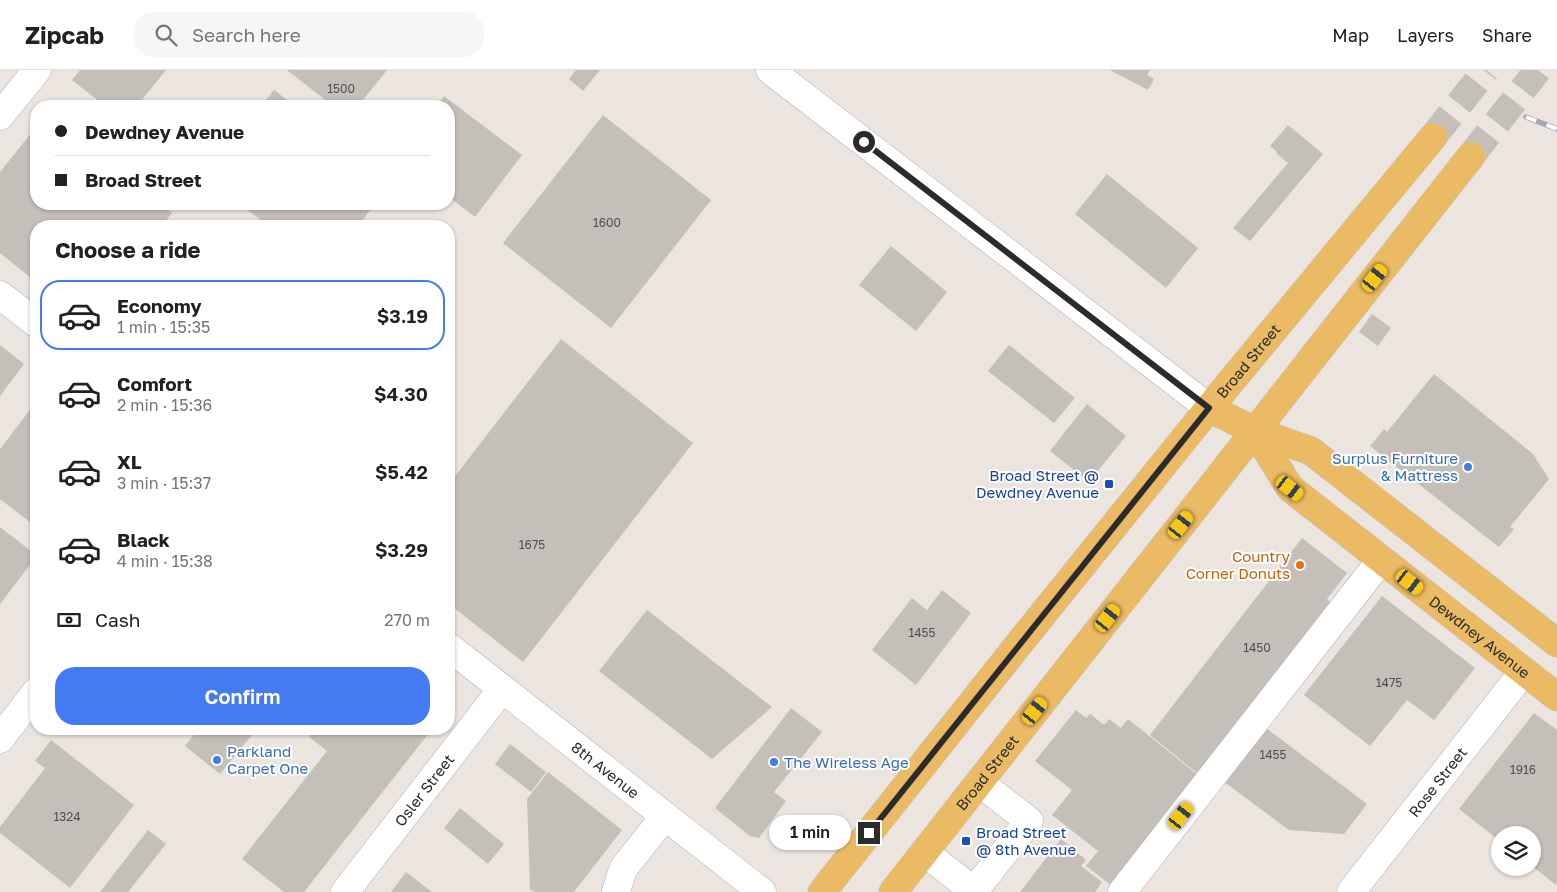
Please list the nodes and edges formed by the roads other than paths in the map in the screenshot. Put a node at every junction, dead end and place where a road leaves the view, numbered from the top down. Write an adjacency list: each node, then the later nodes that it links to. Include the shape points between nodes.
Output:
1 (37, 70): 3 (street)
2 (770, 70): 8 (street)
3 (0, 116)
4 (1434, 137): 8 (main road, Broad Street)
5 (1471, 156): 9 (main road, Broad Street)
6 (0, 295): 7 (street)
7 (30, 318)
8 (1209, 408): 9 (main road); 24 (main road, Broad Street)
9 (1255, 431): 10 (main road, Dewdney Avenue, via 1290,488); 11 (main road, via 1312,451); 18 (main road, Broad Street)
10 (1381, 560): 13 (main road, Dewdney Avenue); 26 (street)
11 (1557, 643)
12 (455, 652): 14 (street, 8th Avenue)
13 (1524, 671): 15 (main road, Dewdney Avenue); 27 (street, Rose Street)
14 (502, 689): 19 (street, 8th Avenue); 21 (street, Osler Street)
15 (1557, 697)
16 (30, 700): 17 (street)
17 (0, 739)
18 (979, 782): 20 (main road, Broad Street); 20 (street, via 1029,821 974,891)
19 (665, 816): 22 (street, via 623,870); 23 (street, 8th Avenue)
20 (924, 852): 25 (main road, Broad Street)
21 (346, 892)
22 (616, 892)
23 (762, 892)
24 (822, 892)
25 (893, 892)
26 (1122, 892)
27 (1351, 892)

